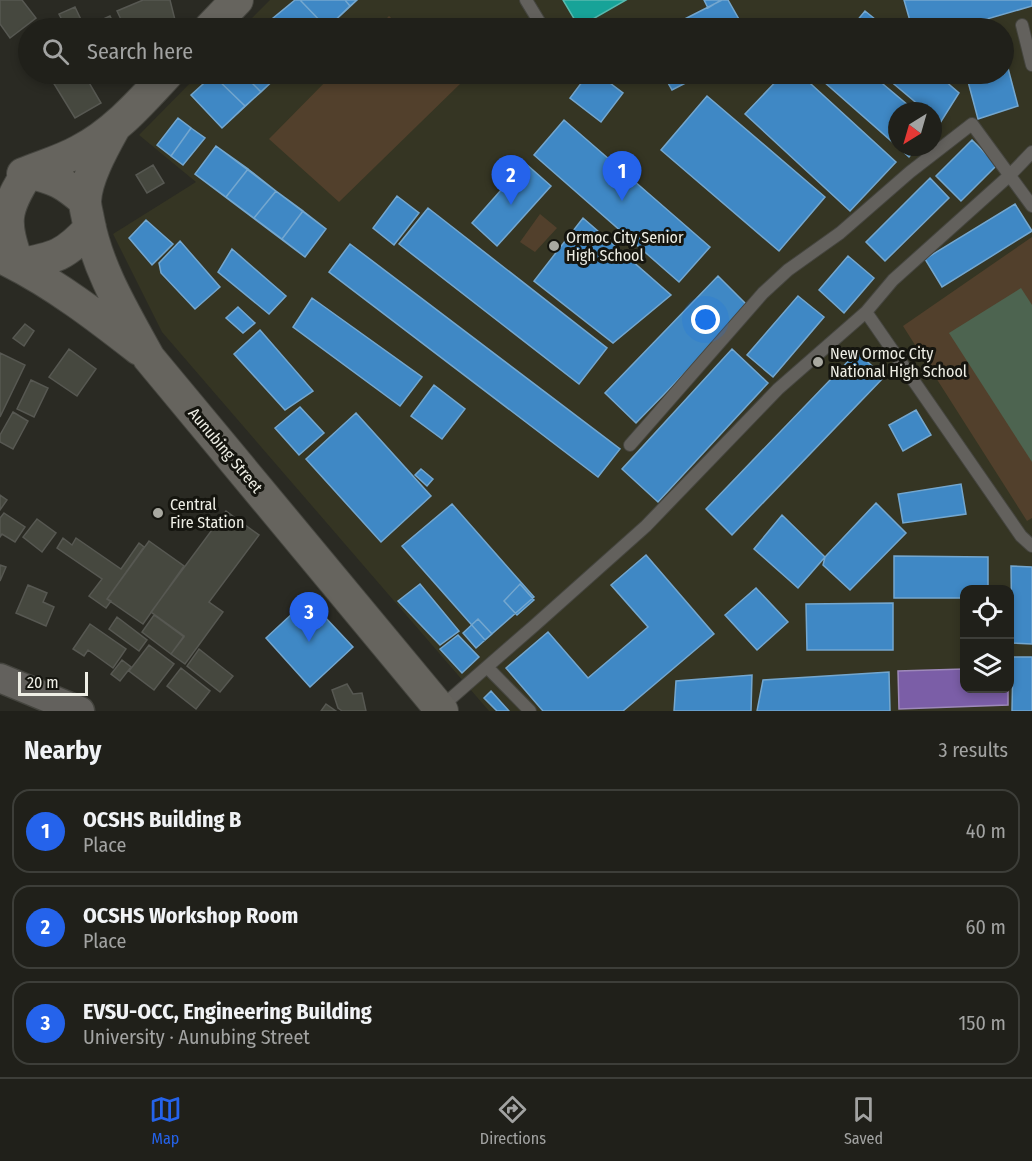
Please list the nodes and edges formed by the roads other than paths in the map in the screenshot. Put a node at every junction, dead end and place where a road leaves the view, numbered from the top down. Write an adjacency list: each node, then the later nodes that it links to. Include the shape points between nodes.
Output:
1 (237, 0): 3 (main road)
2 (526, 0): 4 (lane)
3 (220, 18)
4 (537, 18)
5 (1022, 25): 6 (lane)
6 (1032, 65)
7 (157, 84): 8 (main road)
8 (114, 128): 11 (main road, via 81,150); 13 (main road, via 90,180)
9 (1032, 152): 10 (lane)
10 (1010, 175): 12 (lane); 15 (lane, via 893,280); 17 (lane, via 972,124 763,292)
11 (14, 178): 13 (main road, via 53,178 64,183); 14 (main road, via 16,191 7,221)
12 (1032, 207)
13 (87, 214): 14 (main road, via 75,244 60,255 42,261); 16 (main road, Aunubing Street, via 98,258)
14 (9, 261): 16 (main road, via 83,307)
15 (866, 312): 18 (lane, via 1021,536); 19 (lane, via 778,389 646,526)
16 (149, 358): 21 (main road, Aunubing Street, via 402,663)
17 (630, 445)
18 (1032, 546)
19 (487, 667): 21 (lane); 23 (lane)
20 (0, 678): 22 (street)
21 (434, 710)
22 (80, 711)
23 (530, 711)

